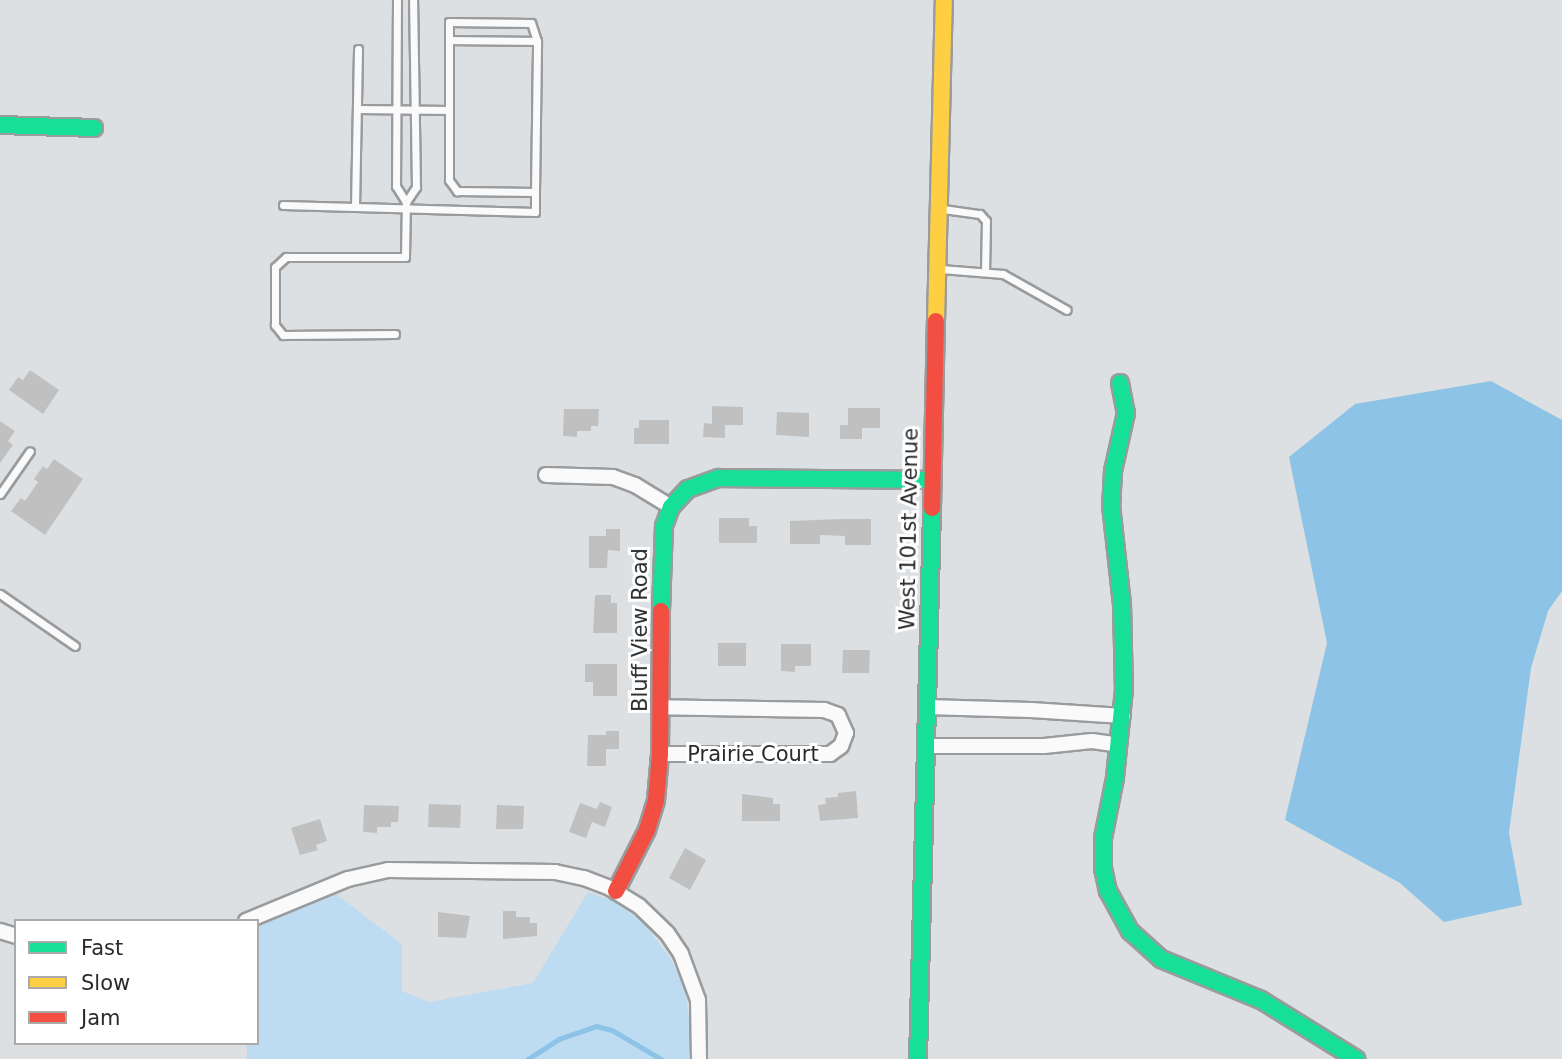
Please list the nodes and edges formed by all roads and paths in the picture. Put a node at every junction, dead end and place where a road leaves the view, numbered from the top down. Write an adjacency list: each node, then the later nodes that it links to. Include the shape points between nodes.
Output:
1 (397, 0): 8 (lane)
2 (414, 0): 9 (lane)
3 (944, 0): 17 (street, West 101st Avenue)
4 (449, 40): 5 (lane); 5 (lane, via 449,22 517,22 531,23); 10 (lane)
5 (537, 41): 13 (lane)
6 (358, 49): 7 (lane)
7 (356, 109): 8 (lane); 16 (lane)
8 (396, 110): 9 (lane); 15 (lane, via 396,186)
9 (416, 110): 10 (lane); 15 (lane, via 416,187)
10 (449, 110): 13 (lane, via 449,180 457,191)
11 (0, 125): 12 (street)
12 (94, 128)
13 (535, 192): 15 (lane, via 535,212)
14 (283, 205): 16 (lane)
15 (406, 205): 16 (lane); 21 (lane, via 405,257 286,257 275,267 275,325 283,335)
16 (355, 207)
17 (938, 209): 18 (street, West 101st Avenue); 19 (lane, via 979,214 986,221)
18 (937, 269): 19 (lane); 25 (street, West 101st Avenue)
19 (985, 271): 20 (lane, via 1003,274)
20 (1067, 310)
21 (395, 334)
22 (1120, 383): 32 (street, via 1126,413 1111,505 1123,622)
23 (30, 451): 26 (lane)
24 (545, 475): 27 (street, via 613,477)
25 (932, 480): 27 (street, via 719,478 688,489); 30 (street, West 101st Avenue)
26 (0, 494)
27 (671, 507): 31 (street, Bluff View Road, via 661,538)
28 (0, 594): 29 (lane)
29 (75, 646)
30 (926, 707): 32 (street); 34 (street, West 101st Avenue)
31 (660, 708): 35 (street, Bluff View Road); 35 (street, Prairie Court, via 824,710 838,715 846,733 837,751 823,755)
32 (1123, 716): 33 (street)
33 (1119, 745): 34 (street, via 1092,741 1044,746); 40 (street, via 1103,838 1103,868 1112,901 1130,931 1161,959 1261,1000)
34 (925, 746): 39 (street, West 101st Avenue)
35 (660, 754): 36 (street, Bluff View Road, via 652,817)
36 (616, 891): 37 (street, via 555,872 388,870 348,879); 38 (street, via 649,914 681,954 698,1000)
37 (251, 919)
38 (699, 1054)
39 (918, 1059)
40 (1356, 1059)

